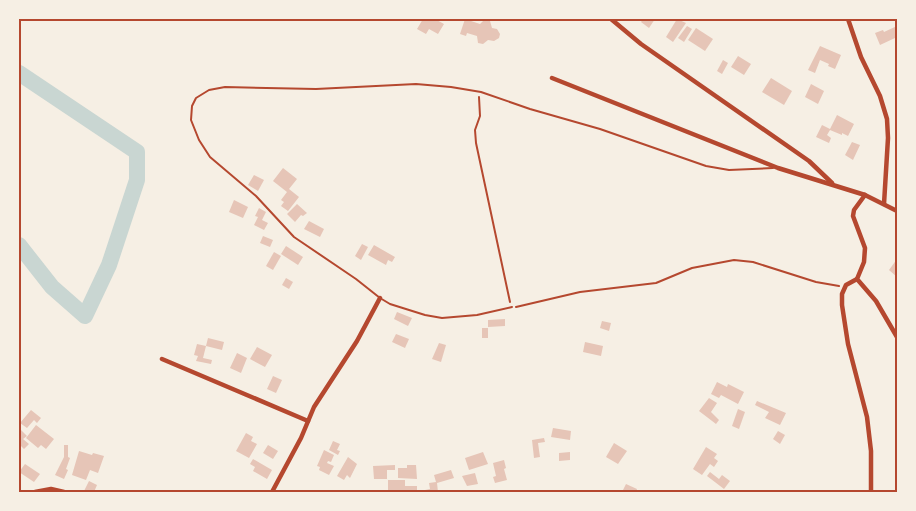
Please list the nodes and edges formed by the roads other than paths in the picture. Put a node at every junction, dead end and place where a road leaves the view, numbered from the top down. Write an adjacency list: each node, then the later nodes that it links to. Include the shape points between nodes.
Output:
1 (611, 19): 5 (street, via 641,44 805,158)
2 (848, 19): 7 (street, via 887,119)
3 (552, 78): 4 (street)
4 (778, 168): 5 (street); 10 (lane, via 729,170 706,166 600,129 481,92 451,86 416,84 316,90 230,87 204,92 196,98 191,114 196,133 216,163 256,196 294,237)
5 (833, 184): 6 (street)
6 (865, 195): 7 (street); 9 (street, via 853,216 865,248 864,262)
7 (884, 204): 8 (street)
8 (897, 211)
9 (857, 279): 12 (street, via 876,301); 18 (street, via 846,285 842,294 842,310 867,417)
10 (380, 298): 11 (lane, via 390,304 442,318); 14 (street)
11 (512, 307)
12 (897, 337)
13 (162, 359): 14 (street)
14 (308, 421): 17 (street, via 286,470)
15 (35, 492): 16 (street, via 51,489)
16 (64, 492)
17 (272, 492)
18 (871, 492)

